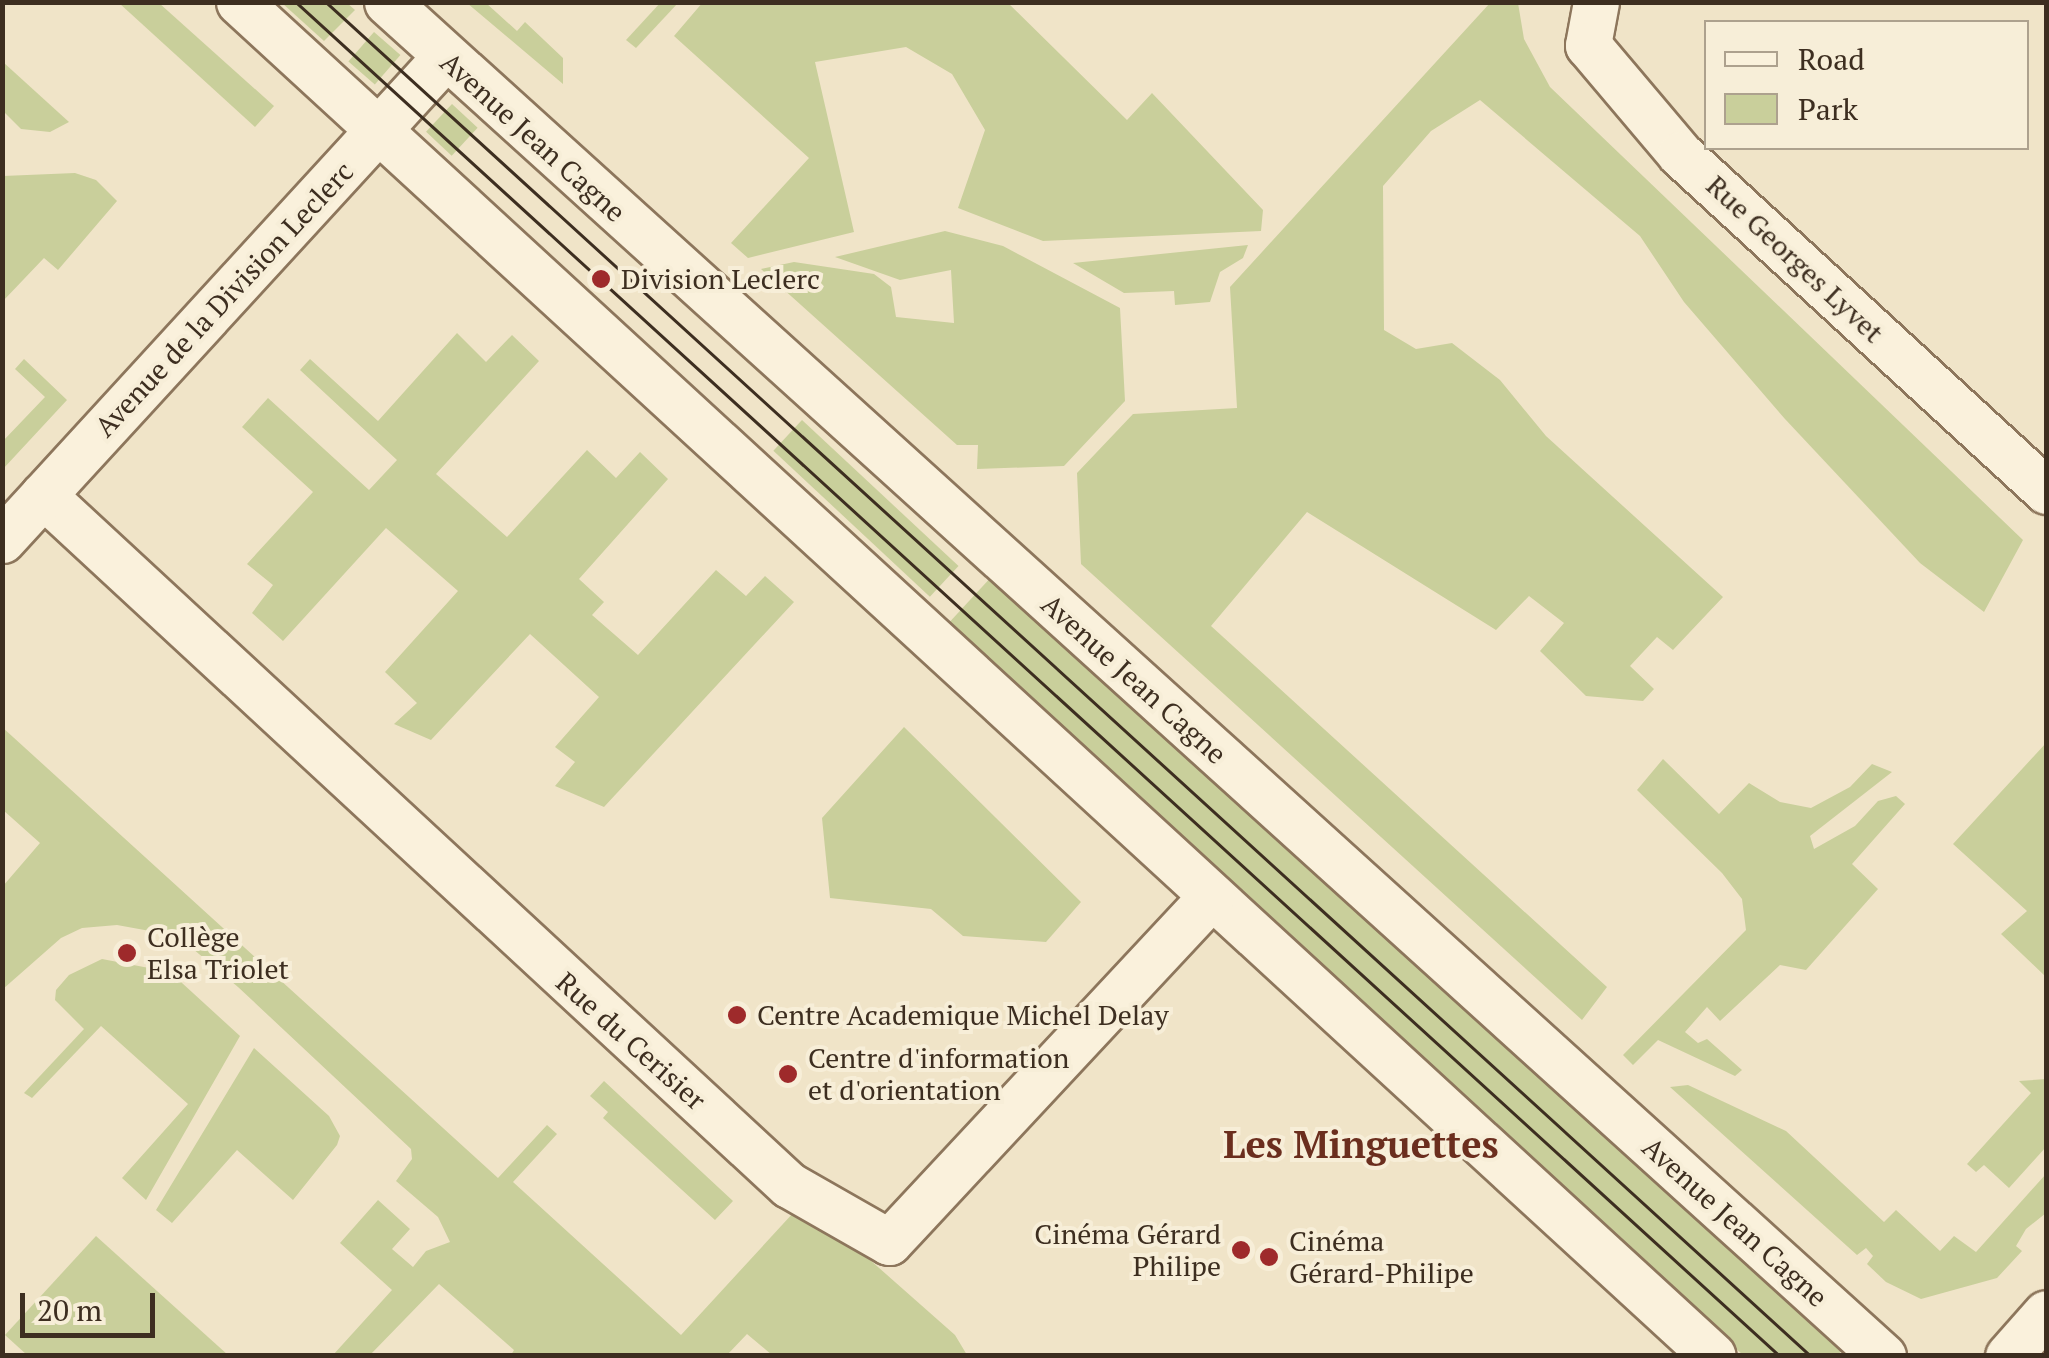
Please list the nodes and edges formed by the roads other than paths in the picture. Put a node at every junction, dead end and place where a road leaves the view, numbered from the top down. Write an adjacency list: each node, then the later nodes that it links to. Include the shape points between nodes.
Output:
1 (239, 2): 5 (street)
2 (386, 2): 4 (street, Avenue Jean Cagne)
3 (1596, 2): 6 (street, Rue Georges Lyvet, via 1588,45 1680,154)
4 (445, 58): 5 (street, Avenue de la Division Leclerc); 12 (street, Avenue Jean Cagne)
5 (382, 130): 7 (street, Avenue de la Division Leclerc); 9 (street)
6 (2046, 491)
7 (43, 495): 8 (street, Avenue de la Division Leclerc); 9 (street, Rue du Cerisier, via 789,1185 888,1242)
8 (2, 540)
9 (1212, 896): 11 (street)
10 (2046, 1313): 13 (street)
11 (1713, 1356)
12 (1883, 1356)
13 (2008, 1356)

